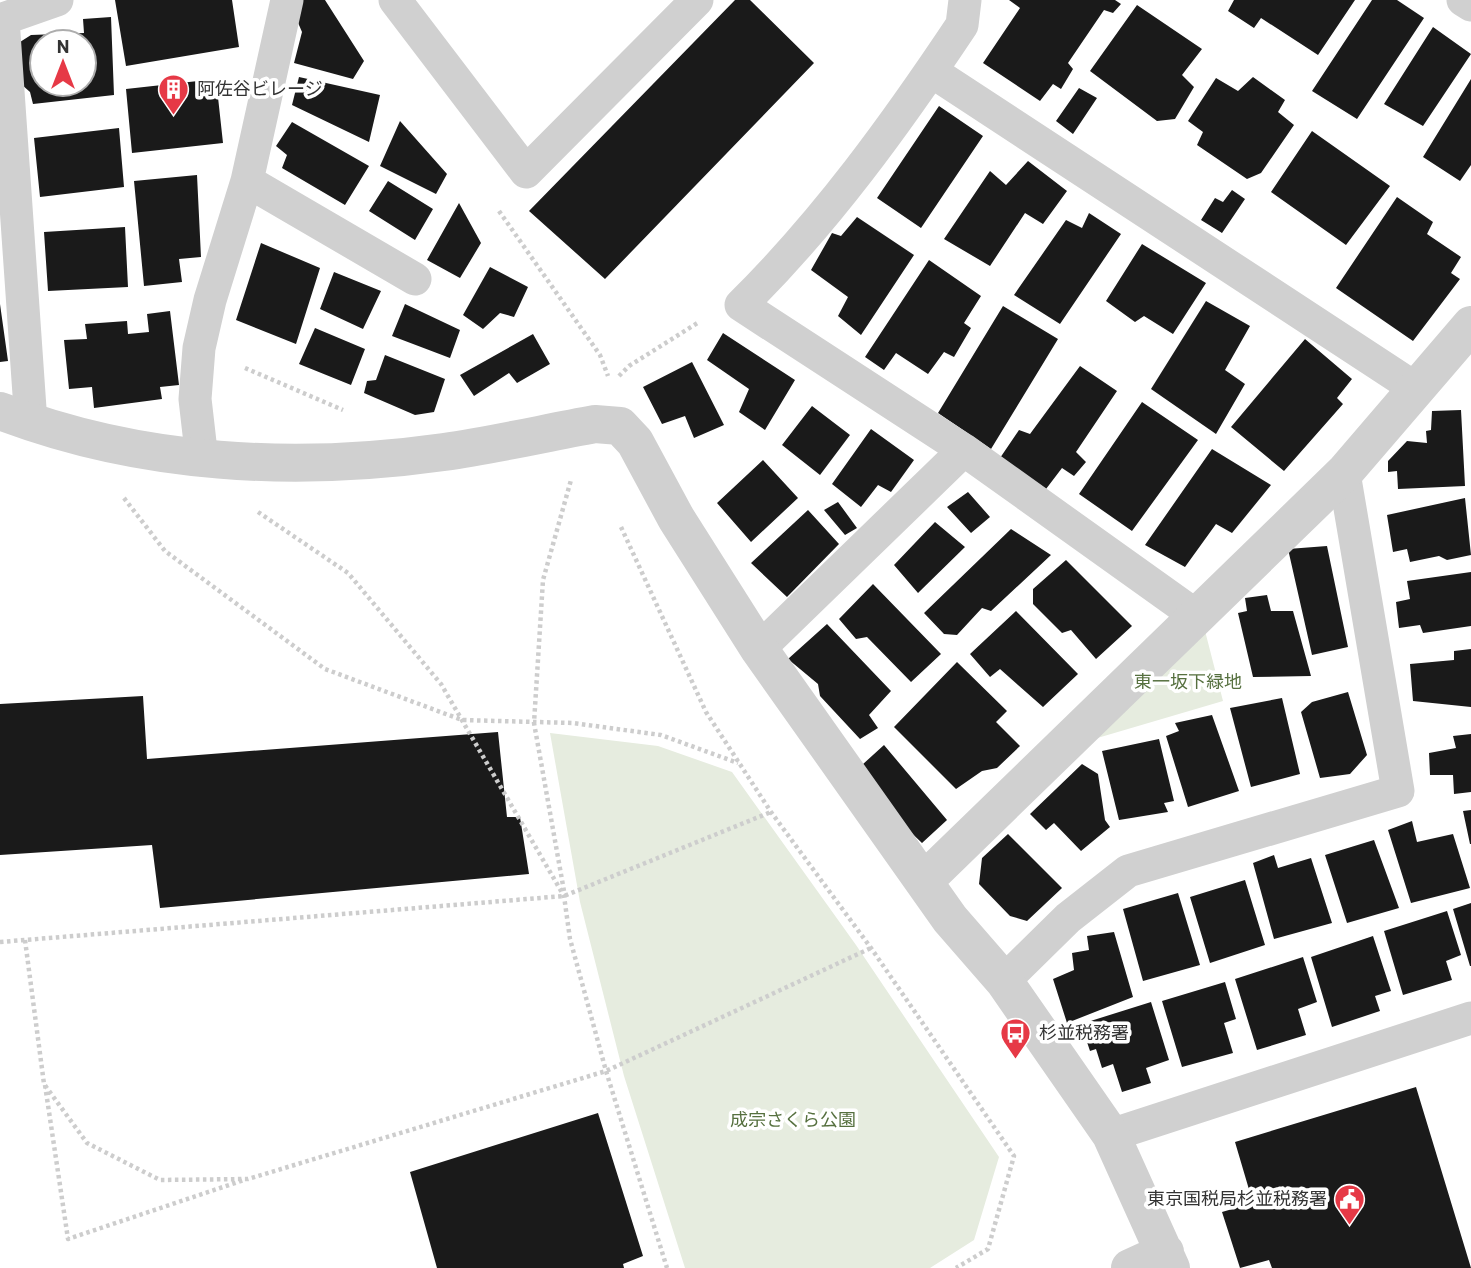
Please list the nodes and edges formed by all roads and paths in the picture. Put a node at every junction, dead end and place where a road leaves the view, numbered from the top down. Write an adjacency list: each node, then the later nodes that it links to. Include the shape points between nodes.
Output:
1 (57, 0): 8 (lane)
2 (287, 0): 10 (lane)
3 (395, 0): 4 (lane, via 526,172)
4 (697, 0)
5 (965, 0): 9 (lane, via 962,25)
6 (1463, 0): 7 (lane)
7 (1471, 5)
8 (1, 20): 18 (lane)
9 (931, 71): 12 (lane, via 842,194 790,257); 16 (lane)
10 (247, 181): 11 (lane); 14 (lane, via 209,300)
11 (415, 279)
12 (741, 305): 15 (path, via 716,311 629,366); 19 (lane)
13 (1471, 325): 16 (street)
14 (199, 348): 17 (path); 20 (lane, via 195,399)
15 (611, 384)
16 (1415, 388): 22 (street)
17 (353, 414)
18 (15, 417): 20 (street, via 114,447)
19 (964, 450): 26 (lane); 27 (lane)
20 (202, 460): 27 (street, via 294,463 431,453 595,424 620,426 635,442 676,518)
21 (575, 467): 29 (path, via 543,580)
22 (1344, 473): 26 (street); 37 (lane, via 1398,791 1128,871 1068,918)
23 (118, 491): 28 (path, via 165,551 325,669)
24 (250, 506): 28 (path, via 348,573 441,684)
25 (616, 516): 30 (path, via 706,712)
26 (1195, 615): 32 (street)
27 (759, 649): 32 (street)
28 (462, 720): 29 (path); 33 (path)
29 (534, 723): 30 (path, via 573,723 661,735); 33 (path)
30 (739, 763): 31 (path)
31 (771, 812): 33 (path); 36 (path)
32 (924, 881): 37 (street)
33 (564, 896): 34 (path); 39 (path, via 570,939)
34 (25, 940): 35 (path); 40 (path)
35 (0, 942)
36 (871, 947): 39 (path); 45 (path, via 1014,1156 988,1249)
37 (1004, 981): 41 (street)
38 (1471, 1018): 41 (lane)
39 (607, 1071): 42 (path); 44 (path)
40 (44, 1084): 42 (path, via 88,1143 160,1180); 42 (path, via 68,1239)
41 (1111, 1135): 43 (street)
42 (248, 1179)
43 (1168, 1260): 46 (street)
44 (667, 1268)
45 (956, 1268)
46 (1130, 1268)

